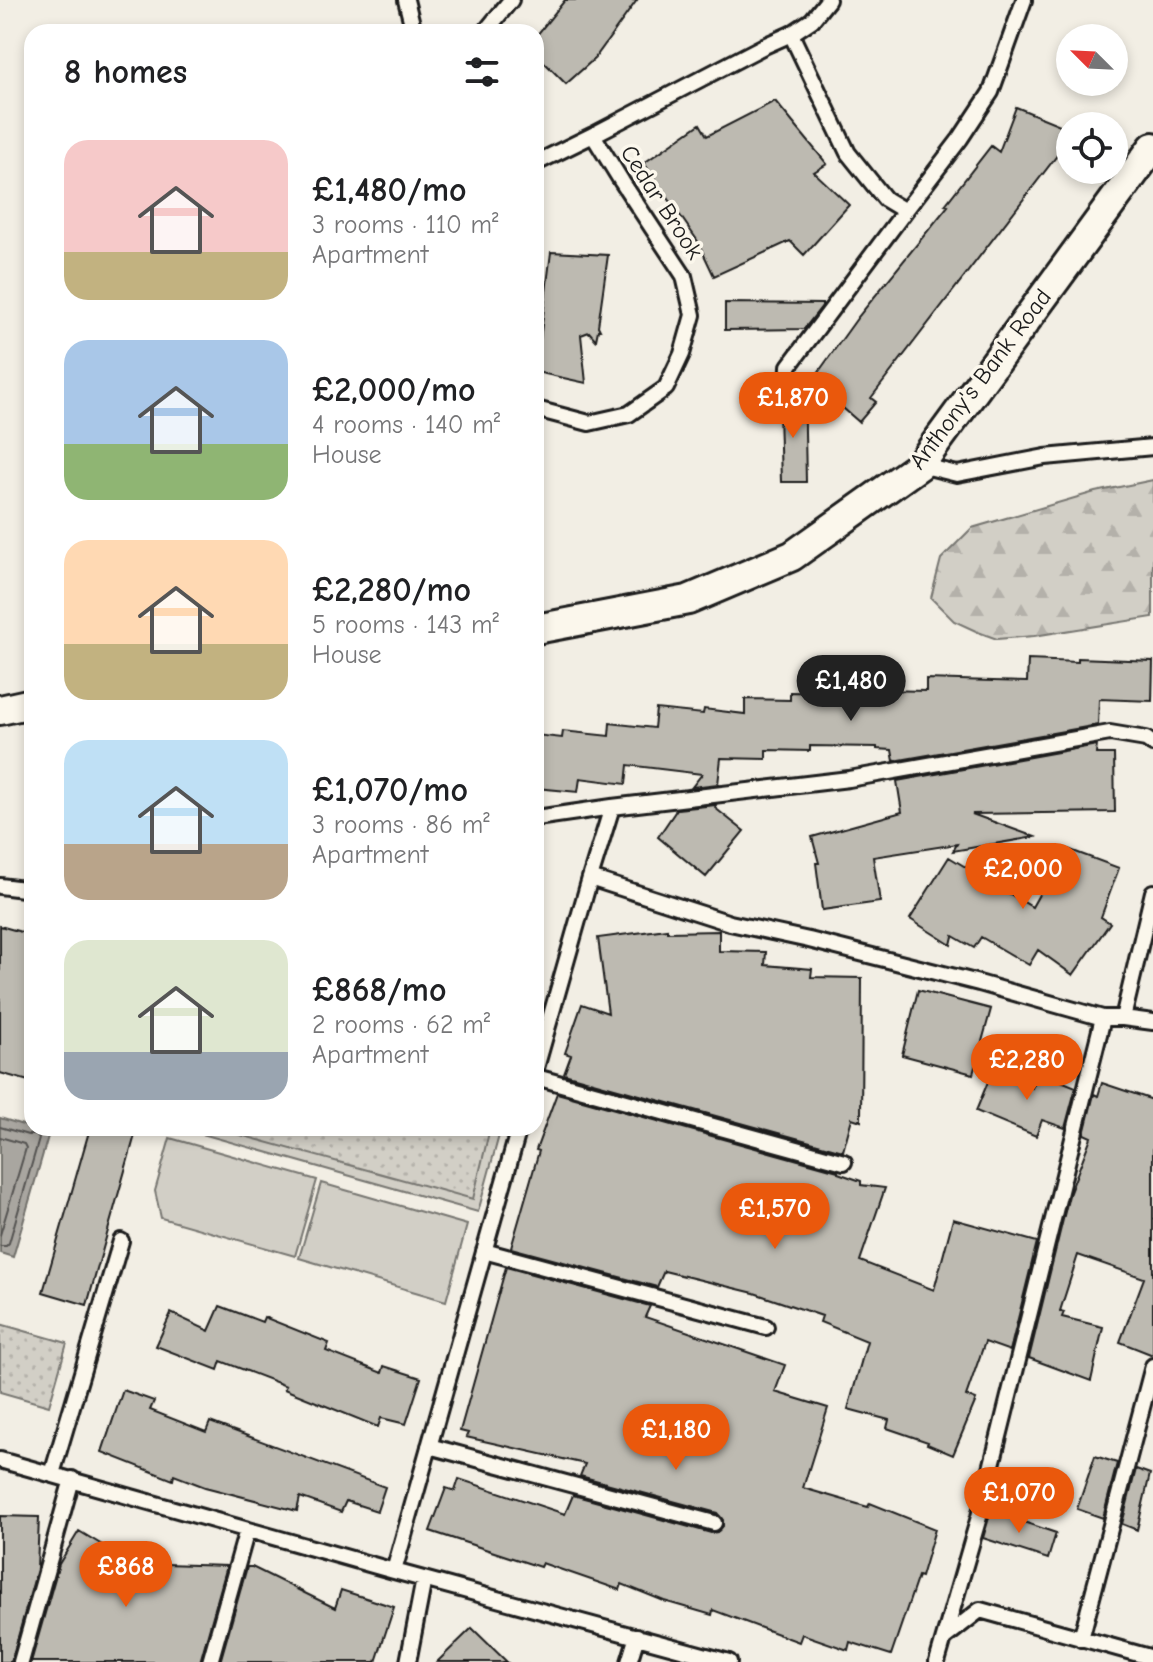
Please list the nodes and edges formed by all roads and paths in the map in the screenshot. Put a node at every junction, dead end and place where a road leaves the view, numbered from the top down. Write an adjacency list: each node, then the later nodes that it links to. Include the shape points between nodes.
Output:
1 (406, 0): 5 (lane)
2 (511, 0): 6 (lane)
3 (828, 0): 7 (lane, Cedar Brook)
4 (1024, 0): 11 (lane, via 991,92)
5 (412, 24)
6 (492, 24)
7 (791, 34): 8 (lane, Cedar Brook); 11 (lane, via 848,153 885,199)
8 (593, 135): 10 (lane, Cedar Brook); 13 (lane, Cedar Brook, via 684,276 693,315 666,388 629,414 589,423)
9 (1153, 147): 15 (street, Anthony's Bank Road)
10 (544, 159)
11 (905, 211): 12 (lane, via 789,366)
12 (788, 393)
13 (544, 411)
14 (1153, 447): 15 (lane, via 1045,457 957,474)
15 (920, 465): 16 (street, Anthony's Bank Road, via 792,556 688,600)
16 (544, 627)
17 (24, 705): 18 (street)
18 (0, 710)
19 (1153, 744): 20 (lane, via 1110,733 849,779)
20 (612, 807): 21 (lane); 22 (lane)
21 (544, 817)
22 (590, 878): 27 (lane); 28 (lane, via 730,923)
23 (0, 886): 24 (lane)
24 (24, 889)
25 (1153, 892): 29 (lane)
26 (544, 1012): 27 (lane)
27 (551, 1014): 31 (lane)
28 (1103, 1018): 29 (lane); 48 (lane)
29 (1123, 1018): 30 (lane)
30 (1153, 1022)
31 (544, 1039)
32 (544, 1079): 34 (lane)
33 (517, 1136): 36 (lane)
34 (844, 1162)
35 (121, 1241): 41 (lane)
36 (484, 1251): 37 (lane); 39 (lane)
37 (766, 1327)
38 (1153, 1366): 49 (lane)
39 (429, 1446): 43 (lane); 45 (lane)
40 (0, 1460): 41 (lane)
41 (52, 1474): 42 (lane)
42 (72, 1479): 44 (lane); 51 (lane)
43 (714, 1523)
44 (247, 1530): 45 (lane); 52 (lane)
45 (394, 1571): 46 (lane)
46 (424, 1579): 47 (lane); 53 (lane)
47 (637, 1636): 54 (lane); 55 (lane)
48 (944, 1638): 49 (lane, via 980,1610); 56 (lane)
49 (1081, 1639): 50 (lane)
50 (1153, 1658)
51 (21, 1662)
52 (210, 1662)
53 (408, 1662)
54 (629, 1662)
55 (729, 1662)
56 (937, 1662)

